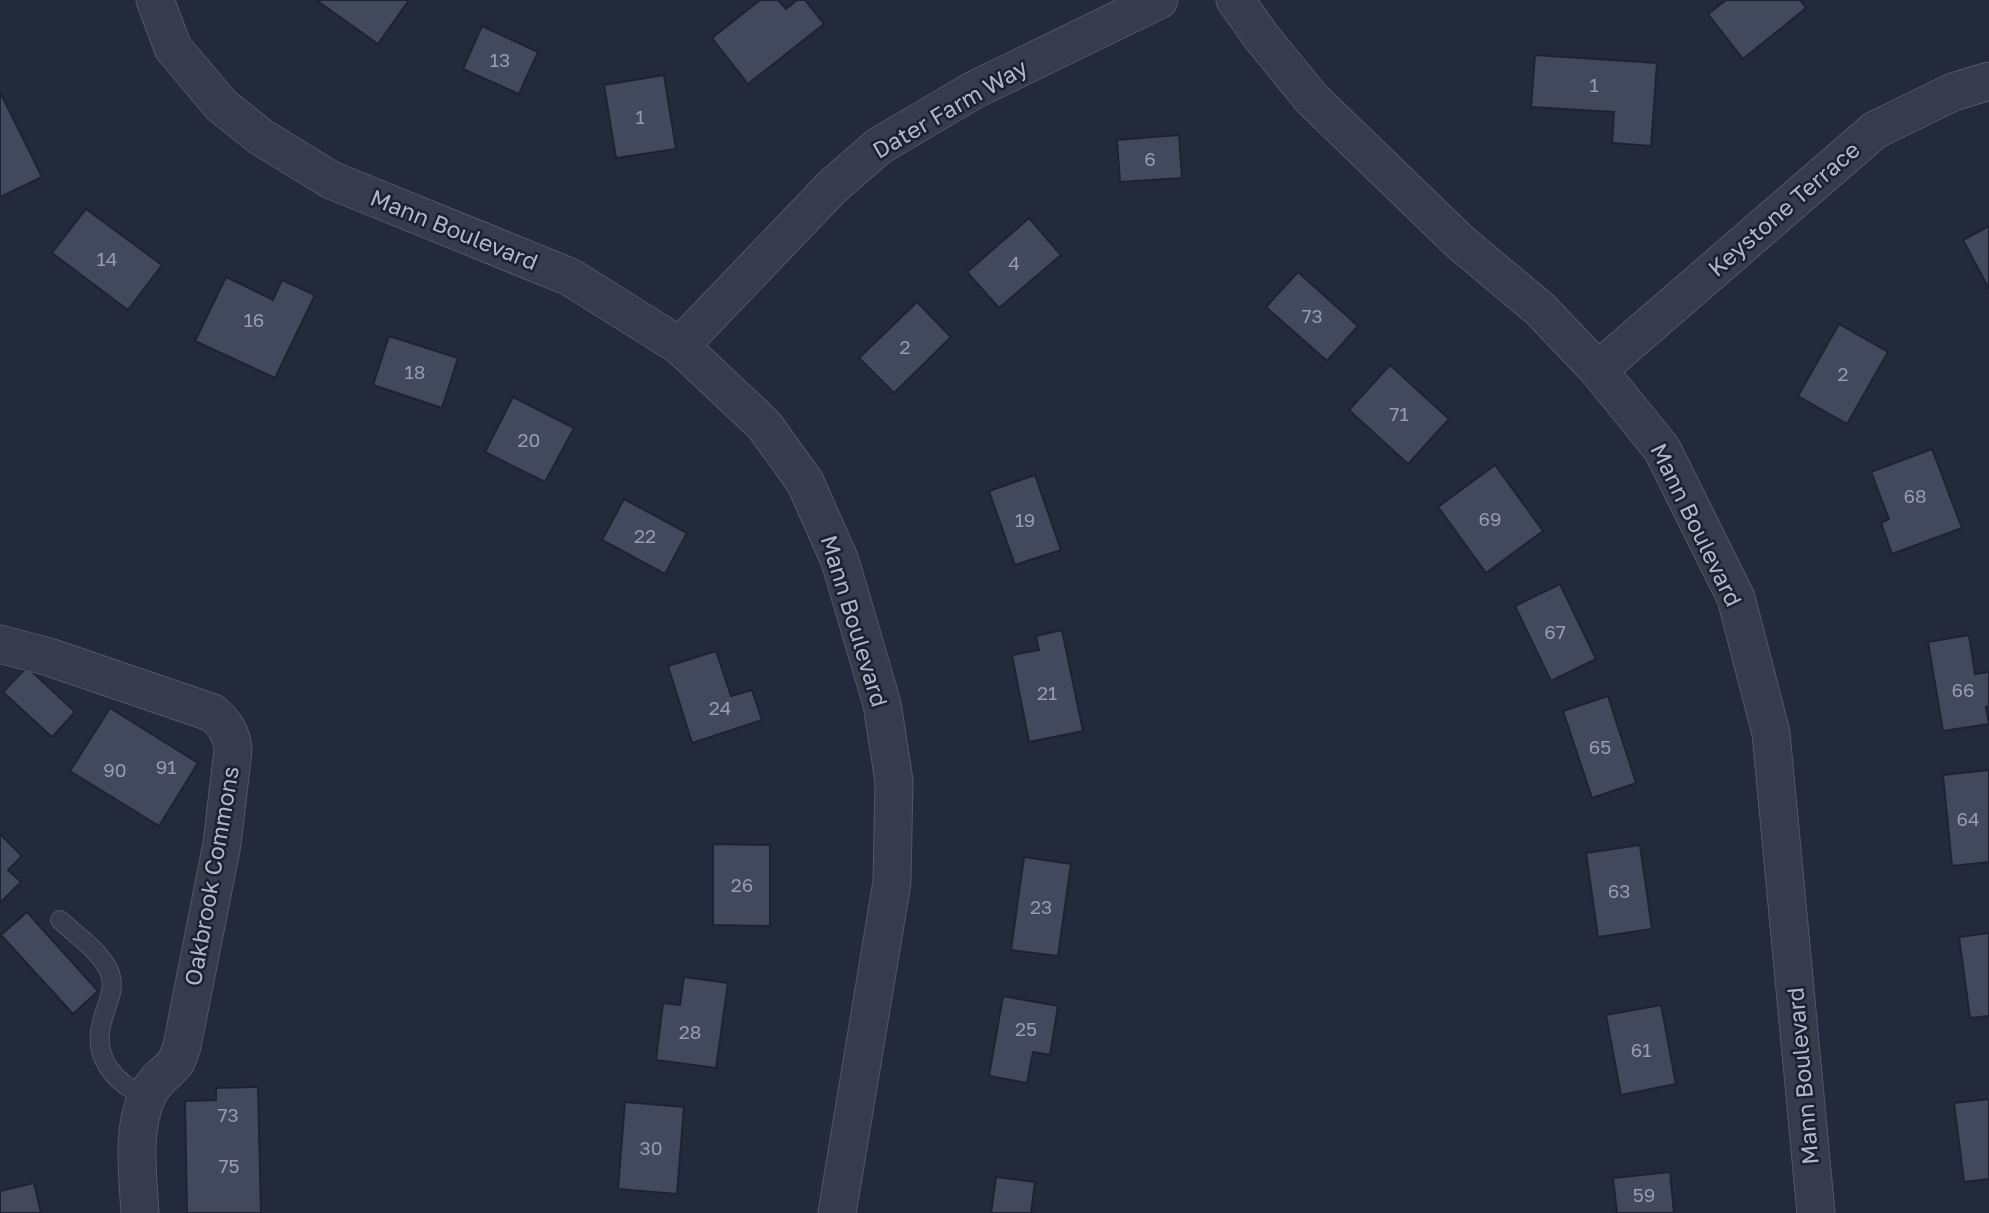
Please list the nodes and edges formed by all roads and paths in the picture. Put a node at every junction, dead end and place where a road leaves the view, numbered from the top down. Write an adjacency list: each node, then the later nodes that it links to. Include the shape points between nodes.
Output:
1 (155, 0): 5 (street, Mann Boulevard, via 173,48 221,105 261,137 331,180 570,276)
2 (1159, 0): 5 (street, Dater Farm Way, via 974,90 879,146 832,187)
3 (1235, 0): 6 (street, Mann Boulevard, via 1312,99 1461,243 1539,309)
4 (1989, 80): 6 (street, Keystone Terrace, via 1875,130)
5 (680, 346): 11 (street, Mann Boulevard, via 764,425 805,482 840,561 882,705 894,781 892,882)
6 (1598, 370): 12 (street, Mann Boulevard, via 1662,449 1736,598 1772,747)
7 (0, 644): 9 (street, Oakbrook Commons, via 213,713 232,740 222,844 182,1046 176,1061)
8 (60, 920): 9 (lane, via 108,970 112,986 99,1040 113,1077)
9 (146, 1096): 10 (street, Oakbrook Commons, via 137,1152)
10 (140, 1213)
11 (837, 1213)
12 (1816, 1213)

